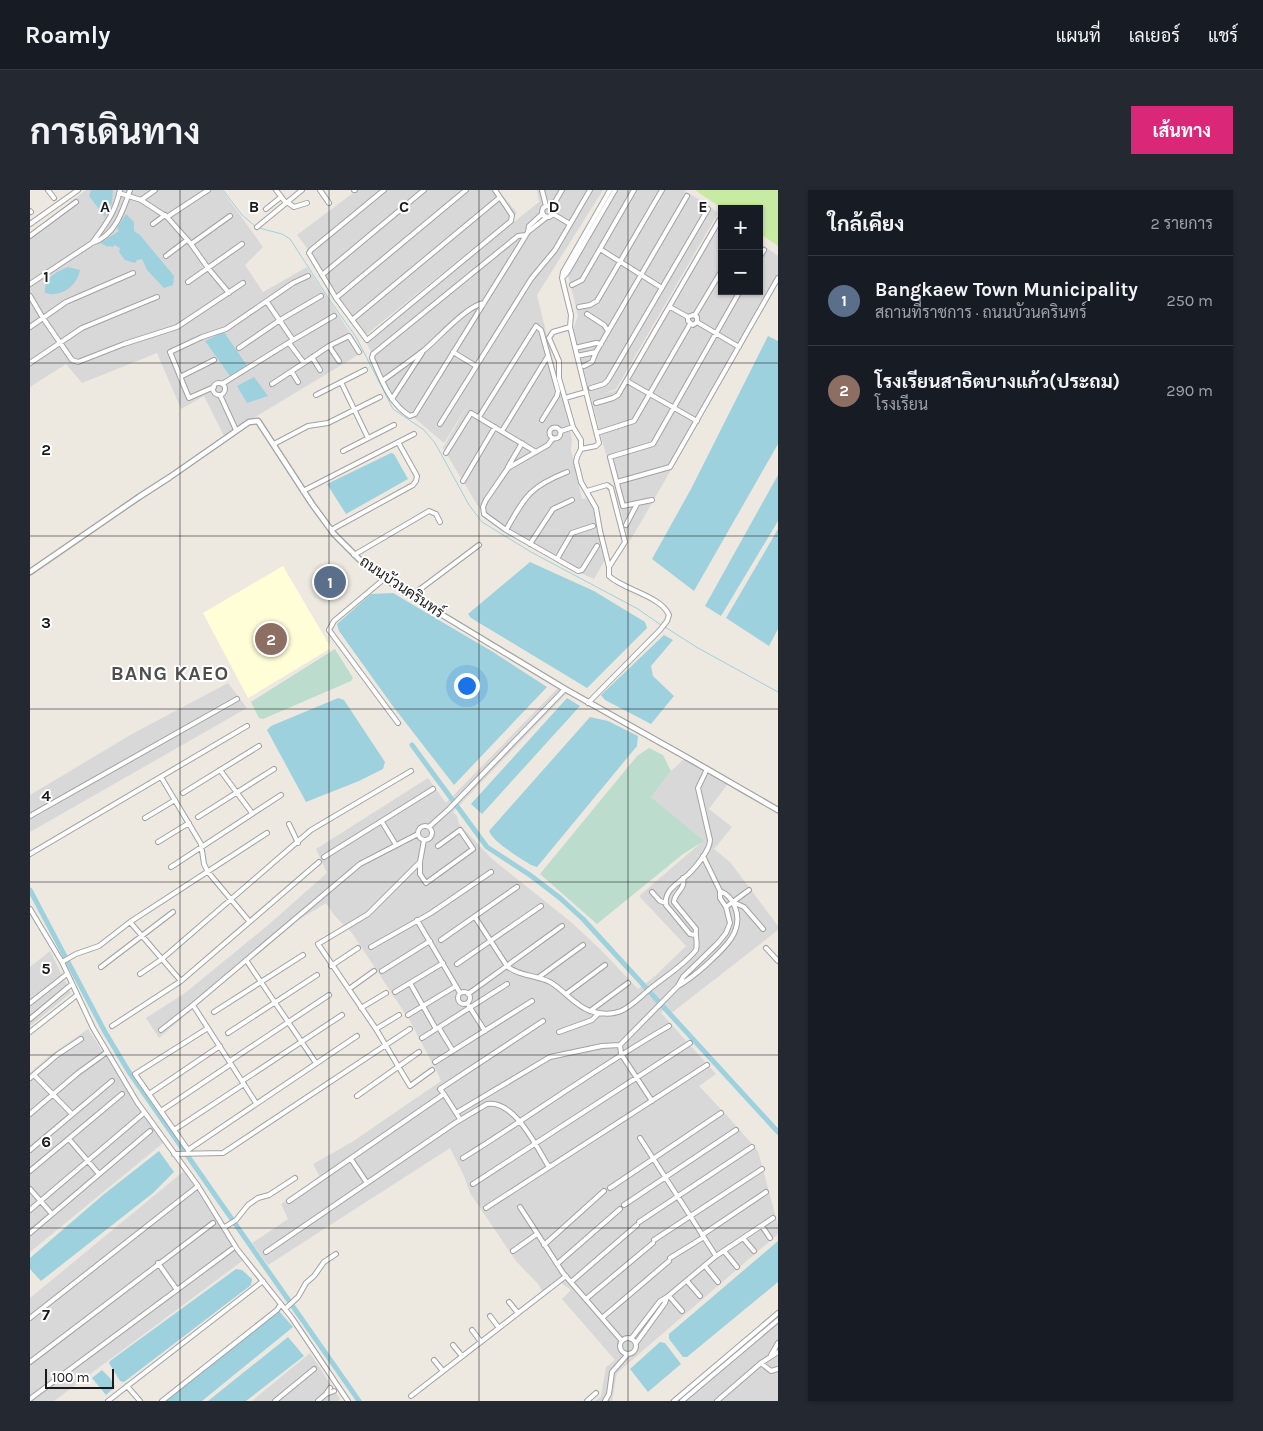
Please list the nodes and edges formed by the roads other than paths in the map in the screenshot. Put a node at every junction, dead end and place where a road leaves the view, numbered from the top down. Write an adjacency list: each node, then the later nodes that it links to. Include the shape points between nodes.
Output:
1 (55, 190): 20 (street)
2 (78, 190): 42 (street)
3 (130, 190): 22 (street)
4 (155, 190): 27 (street)
5 (208, 190): 38 (street)
6 (276, 190): 24 (street)
7 (302, 190): 29 (street)
8 (320, 190): 31 (street)
9 (384, 190): 57 (street, via 310,251)
10 (424, 190): 57 (street)
11 (466, 190): 73 (street)
12 (495, 190): 26 (street)
13 (542, 190): 32 (street)
14 (562, 190): 33 (street)
15 (590, 190): 44 (street)
16 (610, 190): 48 (street)
17 (615, 190): 48 (street)
18 (634, 190): 52 (street)
19 (662, 190): 54 (street)
20 (49, 192): 25 (street)
21 (120, 192): 22 (street); 50 (street, via 110,219)
22 (128, 196): 27 (street); 50 (street, via 108,234)
23 (687, 196): 58 (street)
24 (281, 197): 29 (street); 34 (street)
25 (54, 198)
26 (499, 198): 84 (street); 84 (street, via 512,215 512,221 367,340)
27 (142, 200): 38 (street)
28 (76, 202): 47 (street)
29 (287, 203): 30 (street, via 294,207); 45 (street)
30 (307, 203)
31 (329, 203)
32 (546, 206): 33 (street); 36 (street)
33 (552, 207): 37 (street)
34 (266, 209)
35 (708, 209): 66 (street)
36 (542, 214): 40 (street); 46 (street)
37 (553, 214): 40 (street); 44 (street)
38 (166, 216): 43 (street); 49 (street)
39 (230, 216): 49 (street)
40 (547, 217): 46 (street)
41 (718, 222): 76 (street)
42 (30, 224)
43 (153, 224)
44 (570, 224): 110 (street)
45 (257, 227)
46 (527, 234): 75 (street); 116 (street, via 518,236 373,354)
47 (30, 236)
48 (583, 241): 88 (street, via 562,278 570,306)
49 (189, 242): 53 (street); 55 (street)
50 (92, 243): 64 (street)
51 (242, 244): 55 (street)
52 (600, 249): 54 (street); 65 (street, via 582,280)
53 (166, 256)
54 (620, 262): 58 (street); 77 (street, via 597,301)
55 (208, 268): 62 (street); 68 (street)
56 (133, 273): 82 (street, via 66,302)
57 (322, 275): 73 (street)
58 (641, 275): 66 (street); 89 (street)
59 (308, 276): 74 (street)
60 (718, 277): 79 (street)
61 (778, 278): 96 (street)
62 (188, 282)
63 (243, 283): 68 (street)
64 (30, 284): 67 (street)
65 (572, 285)
66 (662, 288): 123 (street, via 608,380)
67 (31, 290)
68 (229, 293): 92 (street, via 177,327 78,362 72,360)
69 (738, 295): 90 (street)
70 (30, 296): 82 (street)
71 (321, 296): 83 (street)
72 (157, 297): 92 (street, via 82,328)
73 (336, 298): 84 (street)
74 (267, 302): 83 (street); 115 (street, via 226,329 170,352)
75 (484, 303): 99 (street, via 468,310); 101 (street)
76 (670, 306): 81 (street); 117 (street)
77 (579, 307)
78 (587, 314): 89 (street)
79 (696, 315): 81 (street); 85 (street)
80 (334, 316): 91 (street)
81 (688, 317): 86 (street)
82 (43, 318): 87 (street); 92 (street)
83 (280, 320): 91 (street); 97 (street)
84 (352, 320)
85 (697, 322): 86 (street); 90 (street)
86 (690, 324): 126 (street)
87 (30, 327)
88 (570, 327): 98 (street); 129 (street, via 553,332 549,338 559,361)
89 (608, 331): 94 (street)
90 (716, 333): 96 (street); 132 (street)
91 (293, 340): 93 (street)
92 (60, 342): 108 (street)
93 (289, 342): 109 (street); 120 (street)
94 (601, 344): 98 (street); 102 (street)
95 (329, 346): 100 (street, via 349,336); 105 (street); 107 (street)
96 (739, 347): 136 (street)
97 (239, 348)
98 (575, 348): 104 (street)
99 (424, 350): 116 (street); 130 (street)
100 (359, 352)
101 (453, 352): 110 (street); 130 (street, via 413,416 401,410)
102 (596, 352): 104 (street); 111 (street, via 592,362)
103 (548, 356): 134 (street, via 541,330 536,326); 135 (street, via 558,394); 142 (street)
104 (577, 356): 124 (street)
105 (312, 357): 109 (street); 112 (street)
106 (214, 360): 115 (street)
107 (340, 361)
108 (30, 363)
109 (304, 363): 114 (street)
110 (476, 366): 137 (street)
111 (584, 366)
112 (320, 370)
113 (365, 370): 119 (street)
114 (292, 372): 118 (street); 121 (street)
115 (180, 377): 122 (street, via 189,398)
116 (382, 380): 130 (street)
117 (626, 381): 126 (street); 131 (street, via 616,397)
118 (298, 382)
119 (340, 382): 125 (street); 133 (street)
120 (222, 384): 122 (street); 127 (street, via 225,390)
121 (272, 384)
122 (214, 387): 127 (street, via 215,393)
123 (591, 388)
124 (586, 392): 129 (street); 144 (street)
125 (316, 394)
126 (650, 394): 132 (street); 144 (street, via 634,421)
127 (220, 395): 141 (street)
128 (380, 397): 133 (street)
129 (565, 398): 140 (street)
130 (392, 399)
131 (596, 403)
132 (674, 408): 136 (street); 158 (street, via 653,444 610,457)
133 (355, 410): 146 (street); 150 (street, via 328,423 308,426)
134 (479, 417): 139 (street); 153 (street, via 470,414)
135 (542, 420)
136 (697, 421): 158 (street, via 670,468)
137 (440, 424)
138 (394, 425): 146 (street)
139 (495, 427): 142 (street); 157 (street)
140 (573, 427): 143 (street); 151 (street, via 579,434)
141 (236, 430): 150 (street, ถนนบัวนครินทร์, via 258,421); 175 (street, ถนนบัวนครินทร์)
142 (502, 431): 149 (street)
143 (561, 431): 147 (street, via 559,437); 147 (street, via 556,428 550,430)
144 (597, 433): 151 (street, via 598,445)
145 (414, 434): 148 (street)
146 (368, 438): 152 (street)
147 (553, 438): 154 (street)
148 (398, 442): 159 (street); 167 (street, via 417,476 413,485)
149 (522, 443): 154 (street); 155 (street)
150 (274, 444): 159 (street, ถนนบัวนครินทร์)
151 (581, 449): 160 (street, via 576,462)
152 (343, 451)
153 (446, 452)
154 (536, 452): 155 (street)
155 (508, 468): 168 (street, via 483,507 484,514)
156 (567, 472): 168 (street, via 546,480 532,491)
157 (463, 481)
158 (617, 482): 163 (street, via 623,506)
159 (303, 491): 167 (street, ถนนบัวนครินทร์)
160 (587, 491): 174 (street, via 596,508); 174 (street, via 607,485 611,488 625,542)
161 (572, 500): 169 (street, via 553,509)
162 (652, 500): 163 (street)
163 (636, 504): 165 (street)
164 (440, 522): 172 (street, via 436,514 429,511)
165 (626, 525)
166 (593, 526): 173 (street, via 572,533)
167 (331, 530): 172 (street, ถนนบัวนครินทร์)
168 (506, 530): 169 (street)
169 (530, 544): 173 (street)
170 (479, 545): 177 (street)
171 (597, 546): 173 (street, via 580,572)
172 (354, 555): 176 (street, ถนนบัวนครินทร์)
173 (556, 559)
174 (609, 567): 180 (street, via 610,578 658,603 669,615 660,630)
175 (30, 572)
176 (384, 579): 177 (street, ถนนบัวนครินทร์); 181 (street, via 334,621 329,630)
177 (411, 596): 178 (street, ถนนบัวนครินทร์)
178 (565, 689): 180 (street, ถนนบัวนครินทร์); 202 (street)
179 (237, 699): 196 (street)
180 (588, 703): 185 (street, ถนนบัวนครินทร์)
181 (398, 723)
182 (247, 726): 188 (street)
183 (259, 746): 186 (street)
184 (274, 769): 191 (street)
185 (707, 769): 194 (street, ถนนบัวนครินทร์); 212 (street, via 698,788 710,840)
186 (220, 770): 190 (street); 191 (street)
187 (411, 771): 207 (street, via 311,830)
188 (160, 777): 193 (street); 211 (street)
189 (433, 789): 199 (street)
190 (183, 793)
191 (236, 793): 195 (street); 197 (street)
192 (281, 795): 195 (street)
193 (175, 800): 198 (street); 200 (street)
194 (778, 810)
195 (252, 813): 209 (street)
196 (30, 816)
197 (198, 817)
198 (145, 818)
199 (382, 822): 208 (street); 213 (street)
200 (189, 823): 206 (street); 209 (street)
201 (289, 824): 207 (street)
202 (429, 828): 204 (street, via 422,826); 205 (street, via 431,835)
203 (267, 833): 217 (street)
204 (418, 834): 205 (street); 208 (street)
205 (424, 840): 215 (street)
206 (158, 842)
207 (298, 843): 226 (street)
208 (396, 845): 252 (street, via 360,864)
209 (202, 846): 216 (street); 217 (street)
210 (438, 846): 215 (street, via 460,830 473,848 426,883 420,874)
211 (30, 854)
212 (703, 856): 219 (street); 223 (street)
213 (324, 858)
214 (319, 862): 235 (street)
215 (420, 862): 258 (street, via 368,914 318,944)
216 (171, 867)
217 (208, 872): 226 (street); 236 (street)
218 (491, 872): 234 (street)
219 (683, 878): 221 (street); 225 (street)
220 (517, 887): 233 (street)
221 (670, 890): 225 (street); 228 (street)
222 (749, 890): 227 (street)
223 (720, 891): 227 (street); 230 (street)
224 (652, 892): 228 (street)
225 (677, 894): 239 (street, via 674,902 696,928)
226 (232, 900): 235 (street); 251 (street)
227 (733, 902): 230 (street); 238 (street, via 744,907); 248 (street, via 737,924)
228 (666, 903): 239 (street, via 690,934)
229 (541, 906): 243 (street)
230 (726, 907): 244 (street, via 730,923)
231 (30, 908): 253 (street)
232 (173, 912): 240 (street)
233 (476, 917): 241 (street); 243 (street)
234 (417, 920): 242 (street); 247 (street)
235 (249, 921): 267 (street)
236 (130, 922): 240 (street); 253 (street, via 99,946)
237 (562, 926): 259 (street)
238 (762, 929)
239 (695, 935): 294 (street, via 697,945 691,955 621,1011)
240 (143, 936): 251 (street); 260 (street)
241 (441, 940)
242 (430, 941): 255 (street); 261 (street)
243 (491, 941): 256 (street); 259 (street)
244 (718, 943): 248 (street); 274 (street)
245 (583, 945): 266 (street)
246 (358, 948): 258 (street)
247 (371, 948)
248 (724, 948): 274 (street)
249 (766, 948): 254 (street)
250 (302, 954): 268 (street)
251 (162, 959): 264 (street); 267 (street)
252 (246, 960): 268 (street); 287 (street)
253 (64, 961): 263 (street)
254 (778, 961)
255 (443, 963): 271 (street); 273 (street)
256 (457, 964)
257 (604, 965): 280 (street)
258 (331, 966): 275 (street)
259 (507, 966): 266 (street, via 516,972); 279 (street)
260 (102, 967)
261 (382, 971)
262 (374, 972): 275 (street)
263 (67, 974): 270 (street); 285 (street)
264 (140, 974)
265 (317, 975): 284 (street)
266 (539, 977): 280 (street)
267 (181, 981): 300 (street)
268 (261, 982): 284 (street); 292 (street)
269 (628, 983): 291 (street)
270 (72, 984): 281 (street); 297 (street)
271 (410, 984): 276 (street); 288 (street)
272 (506, 984): 290 (street)
273 (456, 986): 278 (street); 288 (street)
274 (678, 986): 316 (street)
275 (349, 989): 289 (street)
276 (396, 992)
277 (386, 993): 289 (street)
278 (460, 993): 279 (street); 286 (street, via 458,1000)
279 (468, 994): 286 (street)
280 (566, 994): 291 (street)
281 (77, 995): 308 (street); 320 (street)
282 (329, 995): 299 (street)
283 (532, 1001): 307 (street)
284 (275, 1002): 299 (street); 310 (street)
285 (30, 1003)
286 (467, 1003): 290 (street)
287 (194, 1005): 302 (street); 305 (street)
288 (424, 1005): 296 (street); 304 (street)
289 (361, 1008): 306 (street)
290 (470, 1008): 304 (street); 307 (street)
291 (590, 1011): 294 (street)
292 (214, 1012)
293 (399, 1014): 306 (street)
294 (599, 1014): 309 (street, via 592,1020)
295 (342, 1015): 314 (street)
296 (408, 1016)
297 (30, 1019)
298 (542, 1020): 336 (street, via 440,1089)
299 (288, 1022): 314 (street); 324 (street)
300 (112, 1026)
301 (669, 1026): 322 (street)
302 (208, 1028): 317 (street); 335 (street, via 135,1074)
303 (410, 1029): 318 (street)
304 (437, 1029): 312 (street); 319 (street)
305 (160, 1030)
306 (376, 1030): 318 (street)
307 (485, 1031): 319 (street)
308 (30, 1032)
309 (559, 1032)
310 (228, 1033)
311 (357, 1036): 325 (street)
312 (422, 1038)
313 (81, 1039): 329 (street, via 56,1055)
314 (301, 1042): 325 (street); 332 (street)
315 (690, 1043): 330 (street)
316 (620, 1045): 322 (street); 342 (street, via 550,1057)
317 (220, 1046): 324 (street); 335 (street)
318 (386, 1046): 327 (street); 356 (street, via 223,1153)
319 (453, 1051): 323 (street)
320 (107, 1052): 333 (street); 340 (street)
321 (419, 1052): 327 (street)
322 (620, 1054): 330 (street); 347 (street)
323 (435, 1062)
324 (230, 1063): 332 (street); 341 (street)
325 (316, 1063): 339 (street)
326 (707, 1065): 338 (street)
327 (398, 1067): 328 (street, via 410,1086); 337 (street)
328 (432, 1070)
329 (32, 1077): 333 (street)
330 (638, 1078): 338 (street); 353 (street)
331 (112, 1081): 345 (street)
332 (243, 1082): 339 (street); 348 (street)
333 (52, 1094): 344 (street); 345 (street)
334 (122, 1094): 352 (street)
335 (149, 1094): 341 (street)
336 (444, 1094): 342 (street); 359 (street)
337 (357, 1096)
338 (652, 1101): 361 (street)
339 (256, 1103): 348 (street, via 188,1150)
340 (144, 1112): 356 (street); 360 (street)
341 (161, 1112): 348 (street)
342 (456, 1113): 346 (street)
343 (721, 1113): 358 (street)
344 (30, 1114)
345 (72, 1114): 355 (street)
346 (460, 1119): 347 (street, via 492,1103 514,1113); 367 (street)
347 (520, 1122): 353 (street); 357 (street)
348 (174, 1130)
349 (736, 1130): 365 (street)
350 (150, 1131): 364 (street)
351 (640, 1138): 358 (street)
352 (69, 1139): 360 (street); 363 (street)
353 (534, 1144): 361 (street); 368 (street)
354 (752, 1147): 374 (street)
355 (30, 1150)
356 (174, 1154): 369 (street)
357 (462, 1158)
358 (653, 1158): 365 (street); 370 (street)
359 (351, 1159): 367 (street); 376 (street)
360 (87, 1160): 364 (street); 375 (street)
361 (549, 1168): 379 (street)
362 (762, 1170): 383 (street)
363 (30, 1171)
364 (99, 1174): 382 (street)
365 (665, 1177): 374 (street); 377 (street)
366 (295, 1178): 386 (street, via 248,1205)
367 (367, 1183): 398 (street)
368 (473, 1184)
369 (198, 1186): 386 (street); 421 (street)
370 (610, 1188)
371 (30, 1189): 375 (street)
372 (604, 1191): 393 (street)
373 (766, 1192): 390 (street)
374 (678, 1197): 383 (street); 408 (street, via 638,1224)
375 (40, 1201): 381 (street); 382 (street)
376 (289, 1201)
377 (624, 1205)
378 (520, 1207): 389 (street)
379 (486, 1208)
380 (620, 1209): 402 (street)
381 (30, 1210)
382 (52, 1214): 388 (street)
383 (690, 1216): 390 (street); 413 (street, via 654,1241)
384 (773, 1218): 387 (street)
385 (213, 1223): 401 (street)
386 (229, 1225): 407 (street, via 237,1249)
387 (762, 1226): 391 (street); 392 (street)
388 (30, 1233)
389 (537, 1234): 393 (street); 395 (street)
390 (703, 1236): 400 (street); 422 (street, via 670,1259)
391 (743, 1238): 396 (street); 397 (street)
392 (770, 1238)
393 (544, 1245): 402 (street)
394 (232, 1249): 410 (street)
395 (514, 1251)
396 (724, 1251): 400 (street); 404 (street)
397 (754, 1251)
398 (266, 1252)
399 (336, 1254): 416 (street, via 320,1266)
400 (716, 1256): 403 (street)
401 (158, 1263): 410 (street); 440 (street)
402 (557, 1264): 405 (street)
403 (705, 1266): 406 (street); 409 (street)
404 (737, 1267)
405 (566, 1276): 408 (street); 418 (street)
406 (687, 1280): 411 (street); 412 (street)
407 (263, 1281): 415 (street); 447 (street)
408 (571, 1282): 413 (street)
409 (718, 1282)
410 (177, 1290): 451 (street)
411 (668, 1296): 417 (street); 424 (street)
412 (700, 1296)
413 (586, 1300): 422 (street)
414 (509, 1302): 418 (street)
415 (281, 1304): 416 (street); 455 (street)
416 (285, 1309): 448 (street)
417 (682, 1311)
418 (518, 1313): 425 (street)
419 (778, 1314): 423 (street)
420 (490, 1316): 425 (street)
421 (30, 1318)
422 (602, 1318): 428 (street)
423 (776, 1320): 429 (street); 434 (street)
424 (647, 1322): 427 (street); 431 (street)
425 (499, 1328): 430 (street)
426 (472, 1330): 430 (street)
427 (631, 1339): 428 (street); 431 (street)
428 (622, 1341): 436 (street, via 620,1348)
429 (745, 1341): 434 (street); 445 (street)
430 (481, 1342): 438 (street)
431 (636, 1343): 436 (street, via 636,1350)
432 (778, 1343): 437 (street)
433 (453, 1345): 438 (street)
434 (748, 1345): 446 (street)
435 (778, 1352): 437 (street)
436 (626, 1355): 460 (street, via 612,1372)
437 (771, 1355): 441 (street)
438 (462, 1356): 444 (street)
439 (434, 1360): 444 (street)
440 (30, 1362)
441 (761, 1363): 443 (street, via 771,1371); 453 (street)
442 (314, 1368): 456 (street)
443 (778, 1369)
444 (442, 1372): 450 (street)
445 (700, 1379): 446 (street); 461 (street)
446 (703, 1383): 462 (street)
447 (127, 1386): 452 (street); 454 (street)
448 (335, 1387): 457 (street); 458 (street)
449 (596, 1393): 459 (street)
450 (411, 1396)
451 (30, 1399)
452 (111, 1400)
453 (721, 1400)
454 (140, 1401)
455 (162, 1401)
456 (275, 1401)
457 (318, 1401)
458 (348, 1401)
459 (587, 1401)
460 (605, 1401)
461 (674, 1401)
462 (682, 1401)

